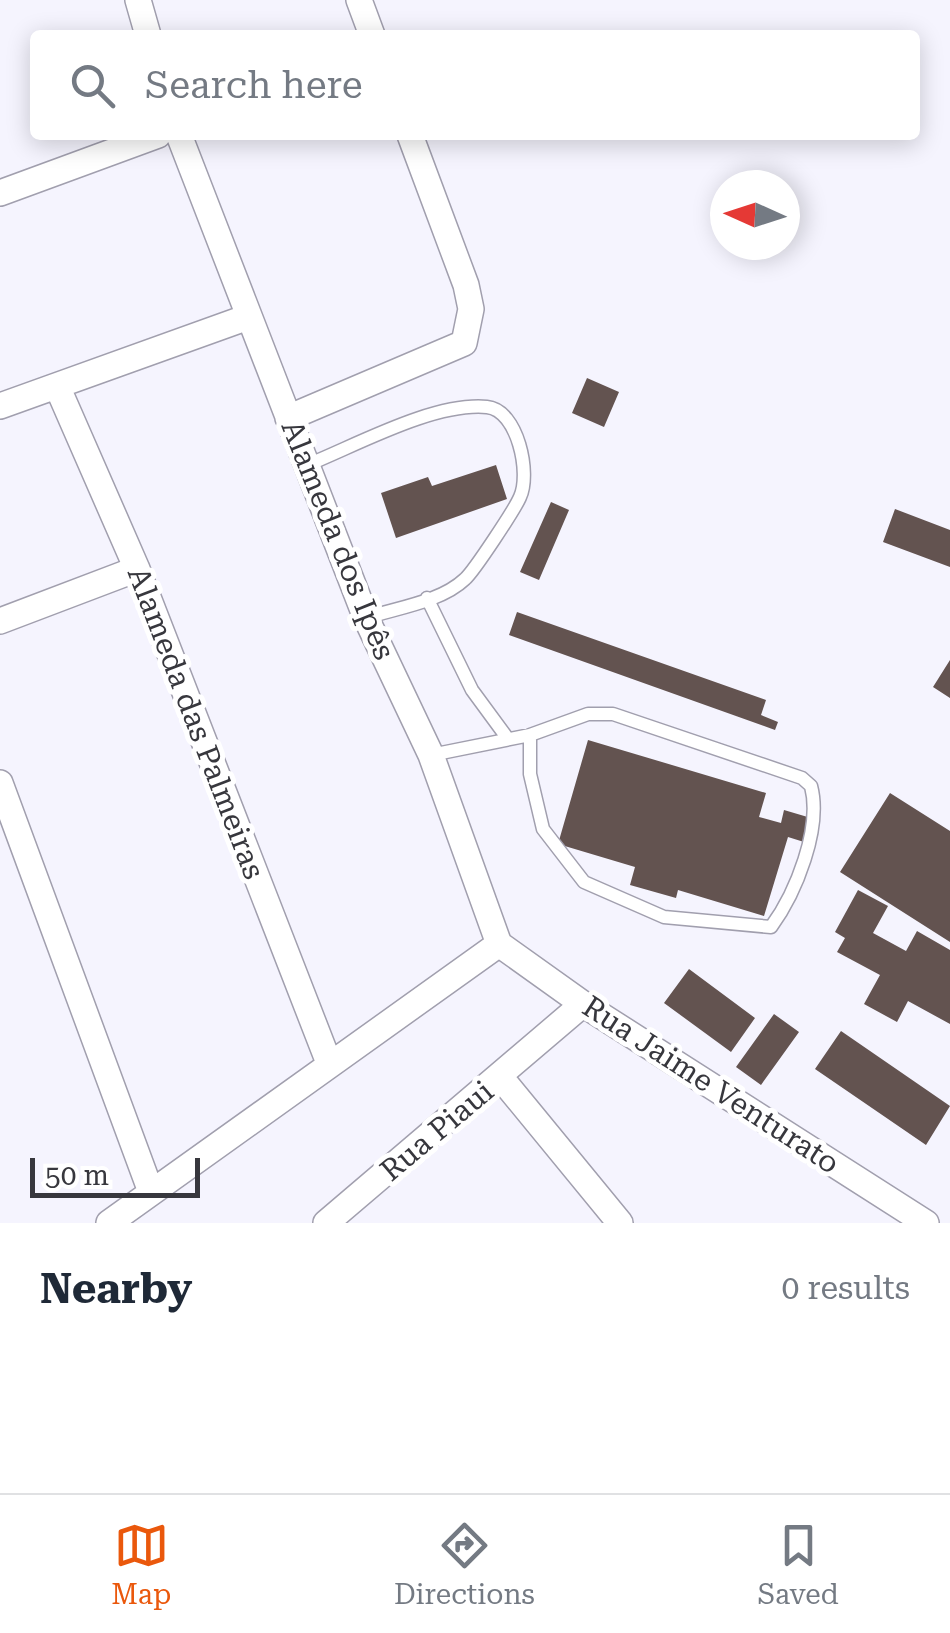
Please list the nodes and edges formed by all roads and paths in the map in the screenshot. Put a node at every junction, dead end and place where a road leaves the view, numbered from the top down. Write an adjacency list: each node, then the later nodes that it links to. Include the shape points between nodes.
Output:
1 (138, 0): 3 (street)
2 (359, 0): 4 (street)
3 (147, 30)
4 (370, 30)
5 (144, 140): 8 (street)
6 (180, 140): 9 (street, Alameda dos Ipês)
7 (412, 140): 12 (street, via 472,309 464,344)
8 (0, 193)
9 (248, 317): 10 (street); 12 (street, Alameda dos Ipês)
10 (57, 386): 11 (street); 14 (street, Alameda das Palmeiras)
11 (0, 406)
12 (288, 418): 13 (street, Alameda dos Ipês)
13 (306, 465): 15 (lane, via 442,412 487,407 512,422 522,494 467,578); 16 (street, Alameda dos Ipês)
14 (137, 569): 17 (street); 24 (street, Alameda das Palmeiras)
15 (426, 598): 16 (lane); 19 (lane, via 472,690)
16 (366, 618): 20 (street, Alameda dos Ipês)
17 (0, 621)
18 (530, 734): 18 (lane, via 530,774 543,829 584,882 664,918 770,927 790,892 814,821 812,786 613,714 560,721); 19 (lane)
19 (508, 739): 20 (lane)
20 (431, 755): 22 (street, Alameda dos Ipês)
21 (0, 783): 26 (street)
22 (499, 944): 23 (street, Rua Jaime Venturato); 24 (street)
23 (584, 1004): 25 (street, Rua Piaui); 30 (street, Rua Jaime Venturato)
24 (329, 1063): 26 (street)
25 (501, 1078): 28 (street, Rua Piaui); 29 (street, Rua Piaui)
26 (151, 1192): 27 (street)
27 (109, 1223)
28 (326, 1223)
29 (620, 1223)
30 (926, 1223)

